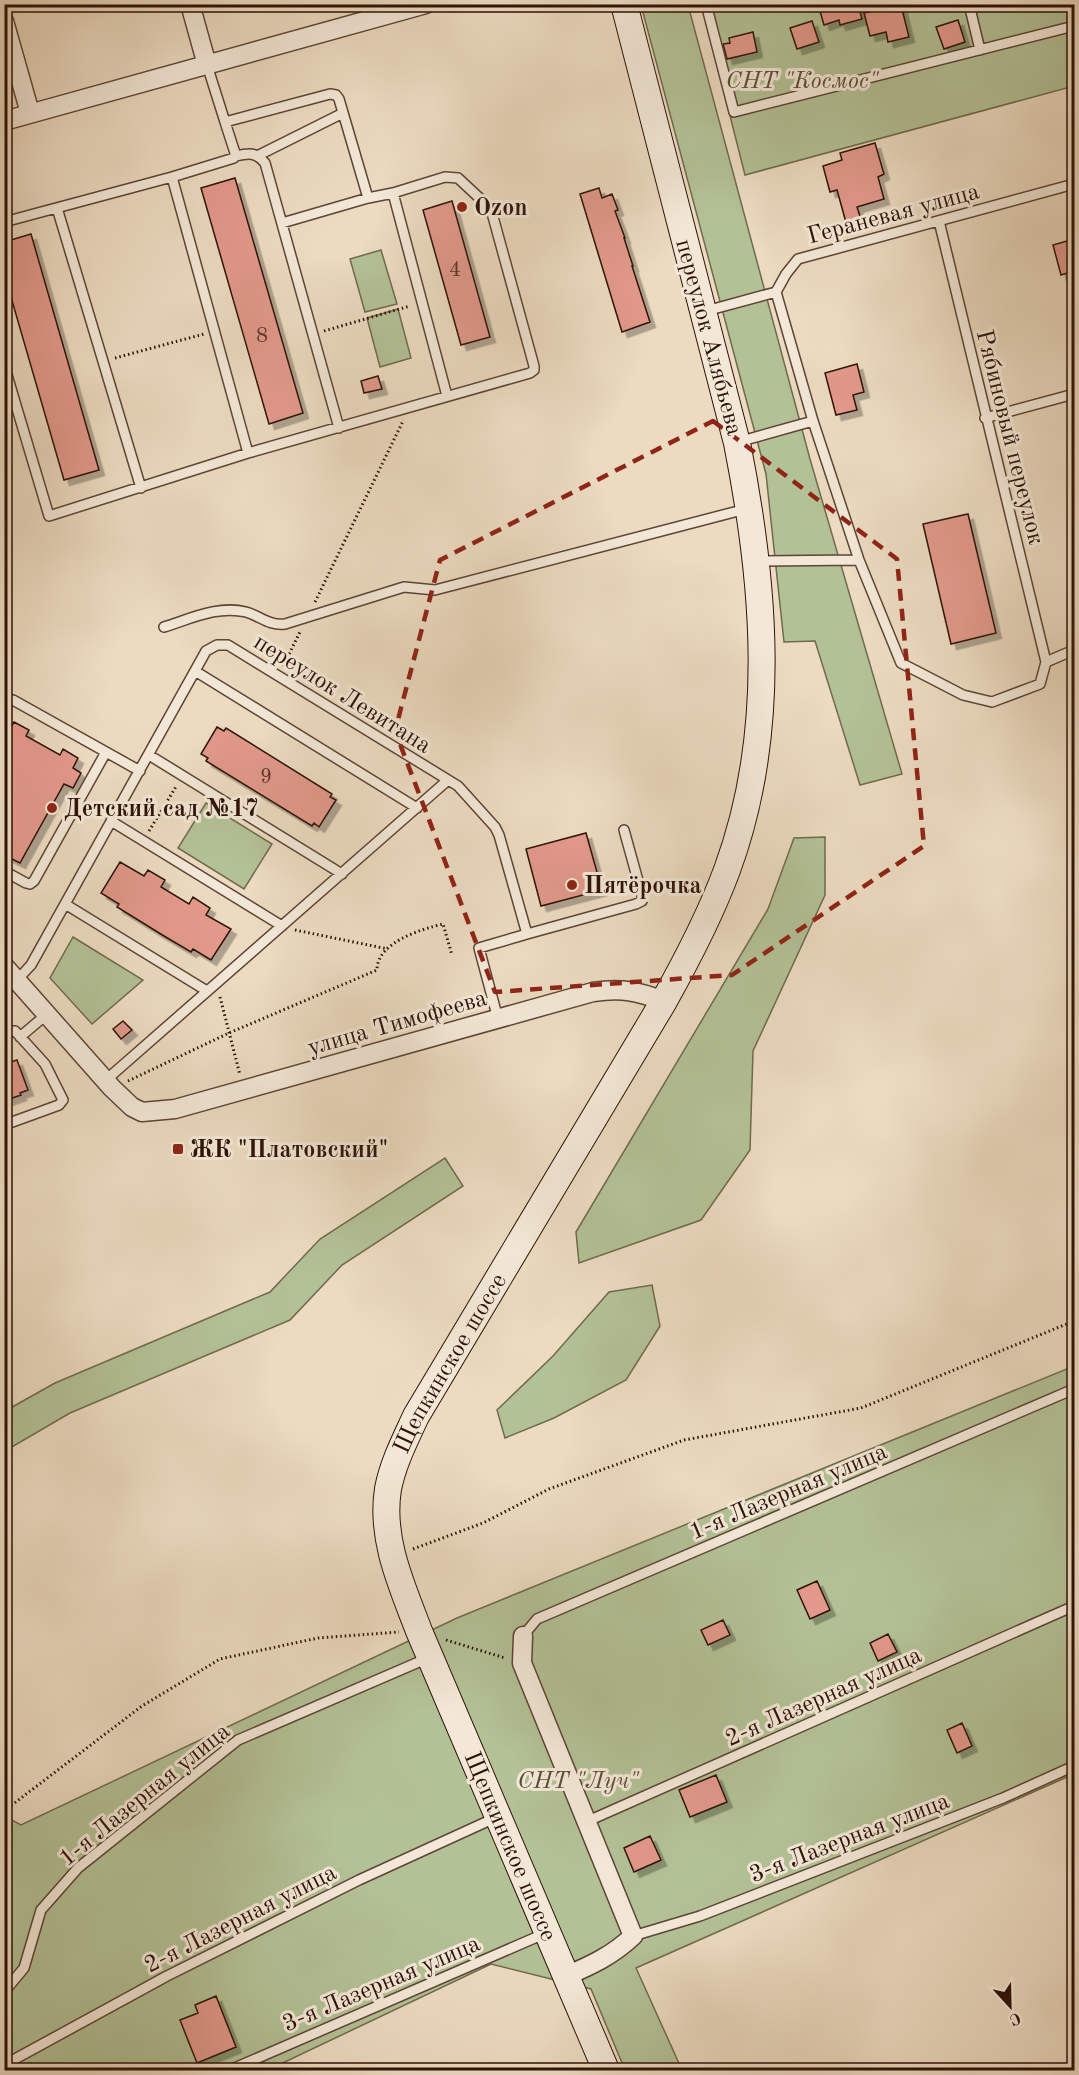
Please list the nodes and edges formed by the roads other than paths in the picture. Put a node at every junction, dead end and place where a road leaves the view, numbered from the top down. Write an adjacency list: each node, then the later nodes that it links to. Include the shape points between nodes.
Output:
1 (190, 4): 10 (street)
2 (426, 4): 6 (street)
3 (624, 4): 26 (main road, переулок Алябьева)
4 (706, 4): 9 (lane, via 734,112)
5 (969, 4): 9 (lane)
6 (379, 10): 10 (street)
7 (4, 21): 11 (street)
8 (1074, 26): 9 (lane)
9 (980, 50)
10 (207, 65): 11 (street); 14 (lane)
11 (30, 113): 13 (street)
12 (343, 113): 14 (lane, via 339,99 330,94); 15 (lane); 20 (lane)
13 (4, 121)
14 (225, 122): 15 (lane, via 236,156)
15 (259, 155): 24 (lane)
16 (234, 159): 17 (lane)
17 (172, 177): 21 (lane); 34 (lane)
18 (1074, 184): 22 (lane, Гераневая улица)
19 (393, 193): 20 (lane); 29 (lane); 29 (lane, via 445,177 458,178 490,209 534,366 530,372)
20 (368, 198): 24 (lane)
21 (57, 208): 23 (lane); 35 (lane)
22 (939, 221): 25 (lane, Гераневая улица, via 798,259); 30 (lane, Рябиновый переулок)
23 (4, 222)
24 (282, 223): 32 (lane)
25 (776, 292): 26 (lane); 31 (lane)
26 (703, 312): 33 (main road, переулок Алябьева)
27 (4, 365): 35 (lane, via 49,516)
28 (1074, 394): 30 (lane)
29 (447, 396): 32 (lane)
30 (986, 418): 41 (lane, Рябиновый переулок)
31 (813, 422): 33 (lane); 37 (lane)
32 (339, 428): 34 (lane)
33 (737, 443): 36 (main road, переулок Алябьева)
34 (248, 453): 35 (lane)
35 (141, 488)
36 (748, 508): 38 (main road, переулок Алябьева); 39 (lane, via 435,590 404,587 285,624 275,625 229,609)
37 (859, 560): 38 (lane); 41 (lane, via 901,663 963,695 992,702 1040,684)
38 (756, 561): 43 (main road, переулок Алябьева)
39 (164, 627)
40 (1074, 650): 41 (lane)
41 (1046, 662)
42 (195, 671): 46 (lane); 48 (lane, переулок Левитана, via 206,651 228,645); 49 (lane)
43 (763, 675): 60 (main road, Щепкинское шоссе, via 752,782 740,827 711,909)
44 (4, 705): 45 (lane, via 13,700)
45 (106, 752): 47 (lane); 52 (lane, via 34,881 26,883)
46 (148, 755): 47 (lane); 53 (lane)
47 (140, 771): 50 (lane)
48 (448, 780): 49 (lane); 56 (lane, переулок Левитана, via 458,786 497,831)
49 (417, 808): 53 (lane)
50 (111, 821): 54 (lane); 55 (lane)
51 (624, 830): 56 (lane, via 642,901)
52 (4, 872)
53 (342, 874): 55 (lane)
54 (65, 904): 58 (lane, via 32,965); 59 (lane)
55 (282, 926): 59 (lane)
56 (526, 934): 62 (lane, via 478,948)
57 (4, 966): 58 (street)
58 (17, 980): 61 (street)
59 (207, 992): 65 (lane)
60 (664, 1001): 62 (street, улица Тимофеева, via 612,989); 70 (main road, Щепкинское шоссе, via 438,1377 393,1467 386,1511 388,1534 397,1572)
61 (47, 1014): 64 (lane); 65 (street)
62 (498, 1018): 65 (street, улица Тимофеева, via 175,1109 142,1112)
63 (4, 1032): 64 (lane, via 12,1030)
64 (20, 1037): 66 (lane, via 45,1064 63,1101)
65 (109, 1084)
66 (4, 1125)
67 (1074, 1389): 69 (lane, 1-я Лазерная улица, via 537,1620)
68 (1074, 1606): 73 (lane, 2-я Лазерная улица)
69 (523, 1636): 73 (street, via 522,1663)
70 (430, 1657): 72 (main road, Щепкинское шоссе); 77 (lane, 1-я Лазерная улица, via 238,1740 78,1868 41,1910 24,1968)
71 (1074, 1766): 75 (lane, 3-я Лазерная улица, via 1003,1798 700,1916)
72 (499, 1816): 74 (main road, Щепкинское шоссе); 78 (lane, 2-я Лазерная улица, via 359,1880 178,1971)
73 (588, 1821): 75 (street)
74 (548, 1933): 76 (main road, Щепкинское шоссе); 79 (lane, 3-я Лазерная улица)
75 (633, 1936): 76 (street, via 618,1951)
76 (566, 1976): 80 (main road, Щепкинское шоссе)
77 (4, 1992)
78 (4, 2065)
79 (230, 2070)
80 (606, 2070)

